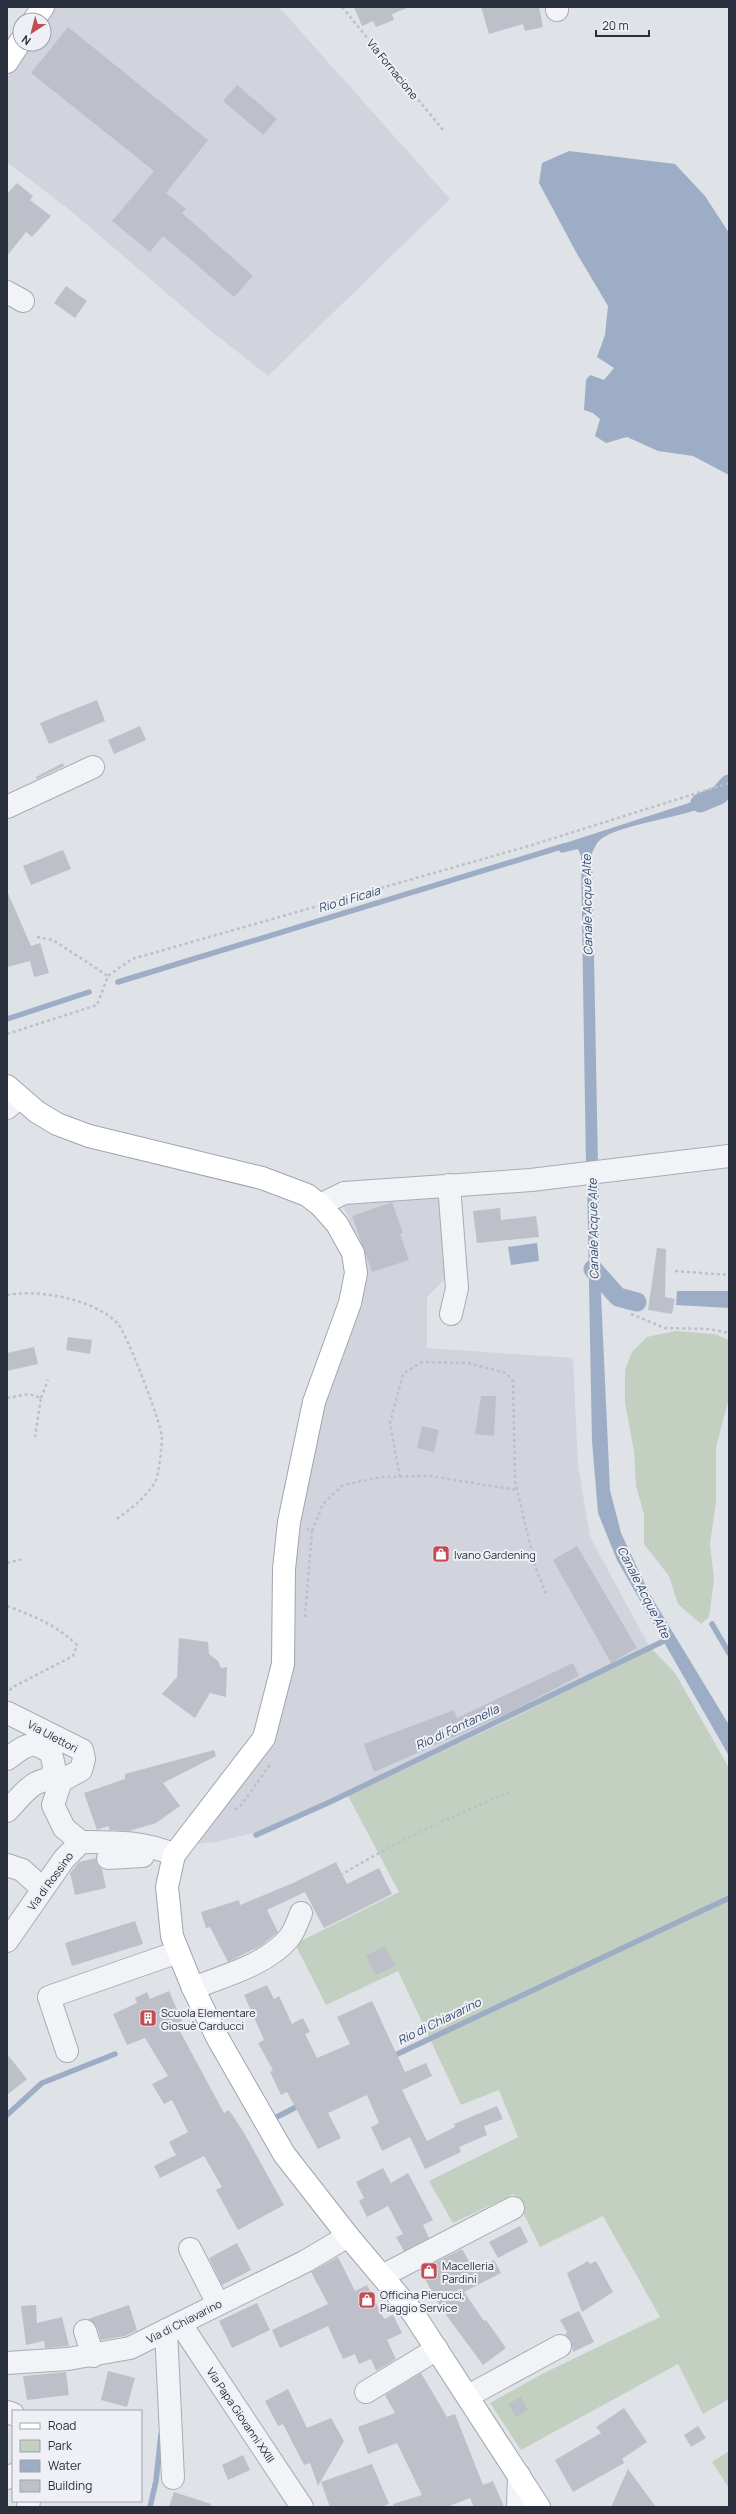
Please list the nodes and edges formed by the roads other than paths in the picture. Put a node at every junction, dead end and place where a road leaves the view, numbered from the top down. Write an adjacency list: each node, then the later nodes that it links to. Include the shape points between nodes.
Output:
1 (14, 52): 2 (main road)
2 (7, 62)
3 (93, 767): 4 (street)
4 (7, 807)
5 (11, 1097): 8 (main road, via 57,1124 88,1136 262,1178 293,1188)
6 (729, 1156): 7 (street, via 592,1173)
7 (449, 1186): 8 (street, via 344,1193); 9 (street, via 457,1288)
8 (320, 1205): 15 (main road, via 337,1224 353,1253 356,1273 350,1303 314,1402 289,1522 282,1603 283,1664 264,1738)
9 (451, 1314)
10 (8, 1707): 12 (street, Via Ulettori, via 82,1750 84,1759 81,1770)
11 (7, 1759): 12 (street, via 27,1745 40,1745 50,1753)
12 (56, 1780): 13 (street, via 36,1781); 14 (street, via 53,1805 64,1828)
13 (7, 1811)
14 (81, 1842): 15 (street, Via di Rossino, via 128,1843 162,1849); 18 (street, Via di Rossino, via 64,1859)
15 (174, 1855): 16 (street); 21 (main road, via 167,1887 172,1936)
16 (108, 1858)
17 (7, 1865): 18 (street, via 22,1870)
18 (43, 1889): 20 (street, Via di Rossino)
19 (301, 1913): 22 (street, via 289,1938 271,1952 255,1963)
20 (8, 1939)
21 (178, 1952): 22 (main road); 23 (street, via 49,1997)
22 (193, 1988): 25 (main road, via 217,2037 284,2154)
23 (67, 2051)
24 (513, 2208): 27 (street)
25 (348, 2236): 27 (main road); 28 (street, Via di Chiavarino)
26 (190, 2249): 28 (street)
27 (382, 2276): 32 (main road, via 413,2312)
28 (218, 2304): 29 (street, Via di Chiavarino)
29 (173, 2327): 33 (street, Via di Chiavarino, via 130,2348); 38 (street); 39 (street, Via Papa Giovanni XXIII)
30 (85, 2331): 33 (street)
31 (560, 2346): 36 (street)
32 (437, 2349): 35 (street); 36 (main road)
33 (93, 2356): 34 (street, Via di Chiavarino)
34 (7, 2362)
35 (366, 2392)
36 (468, 2396): 37 (main road)
37 (519, 2475): 40 (street); 41 (main road)
38 (173, 2478)
39 (302, 2507)
40 (518, 2507)
41 (539, 2507)

